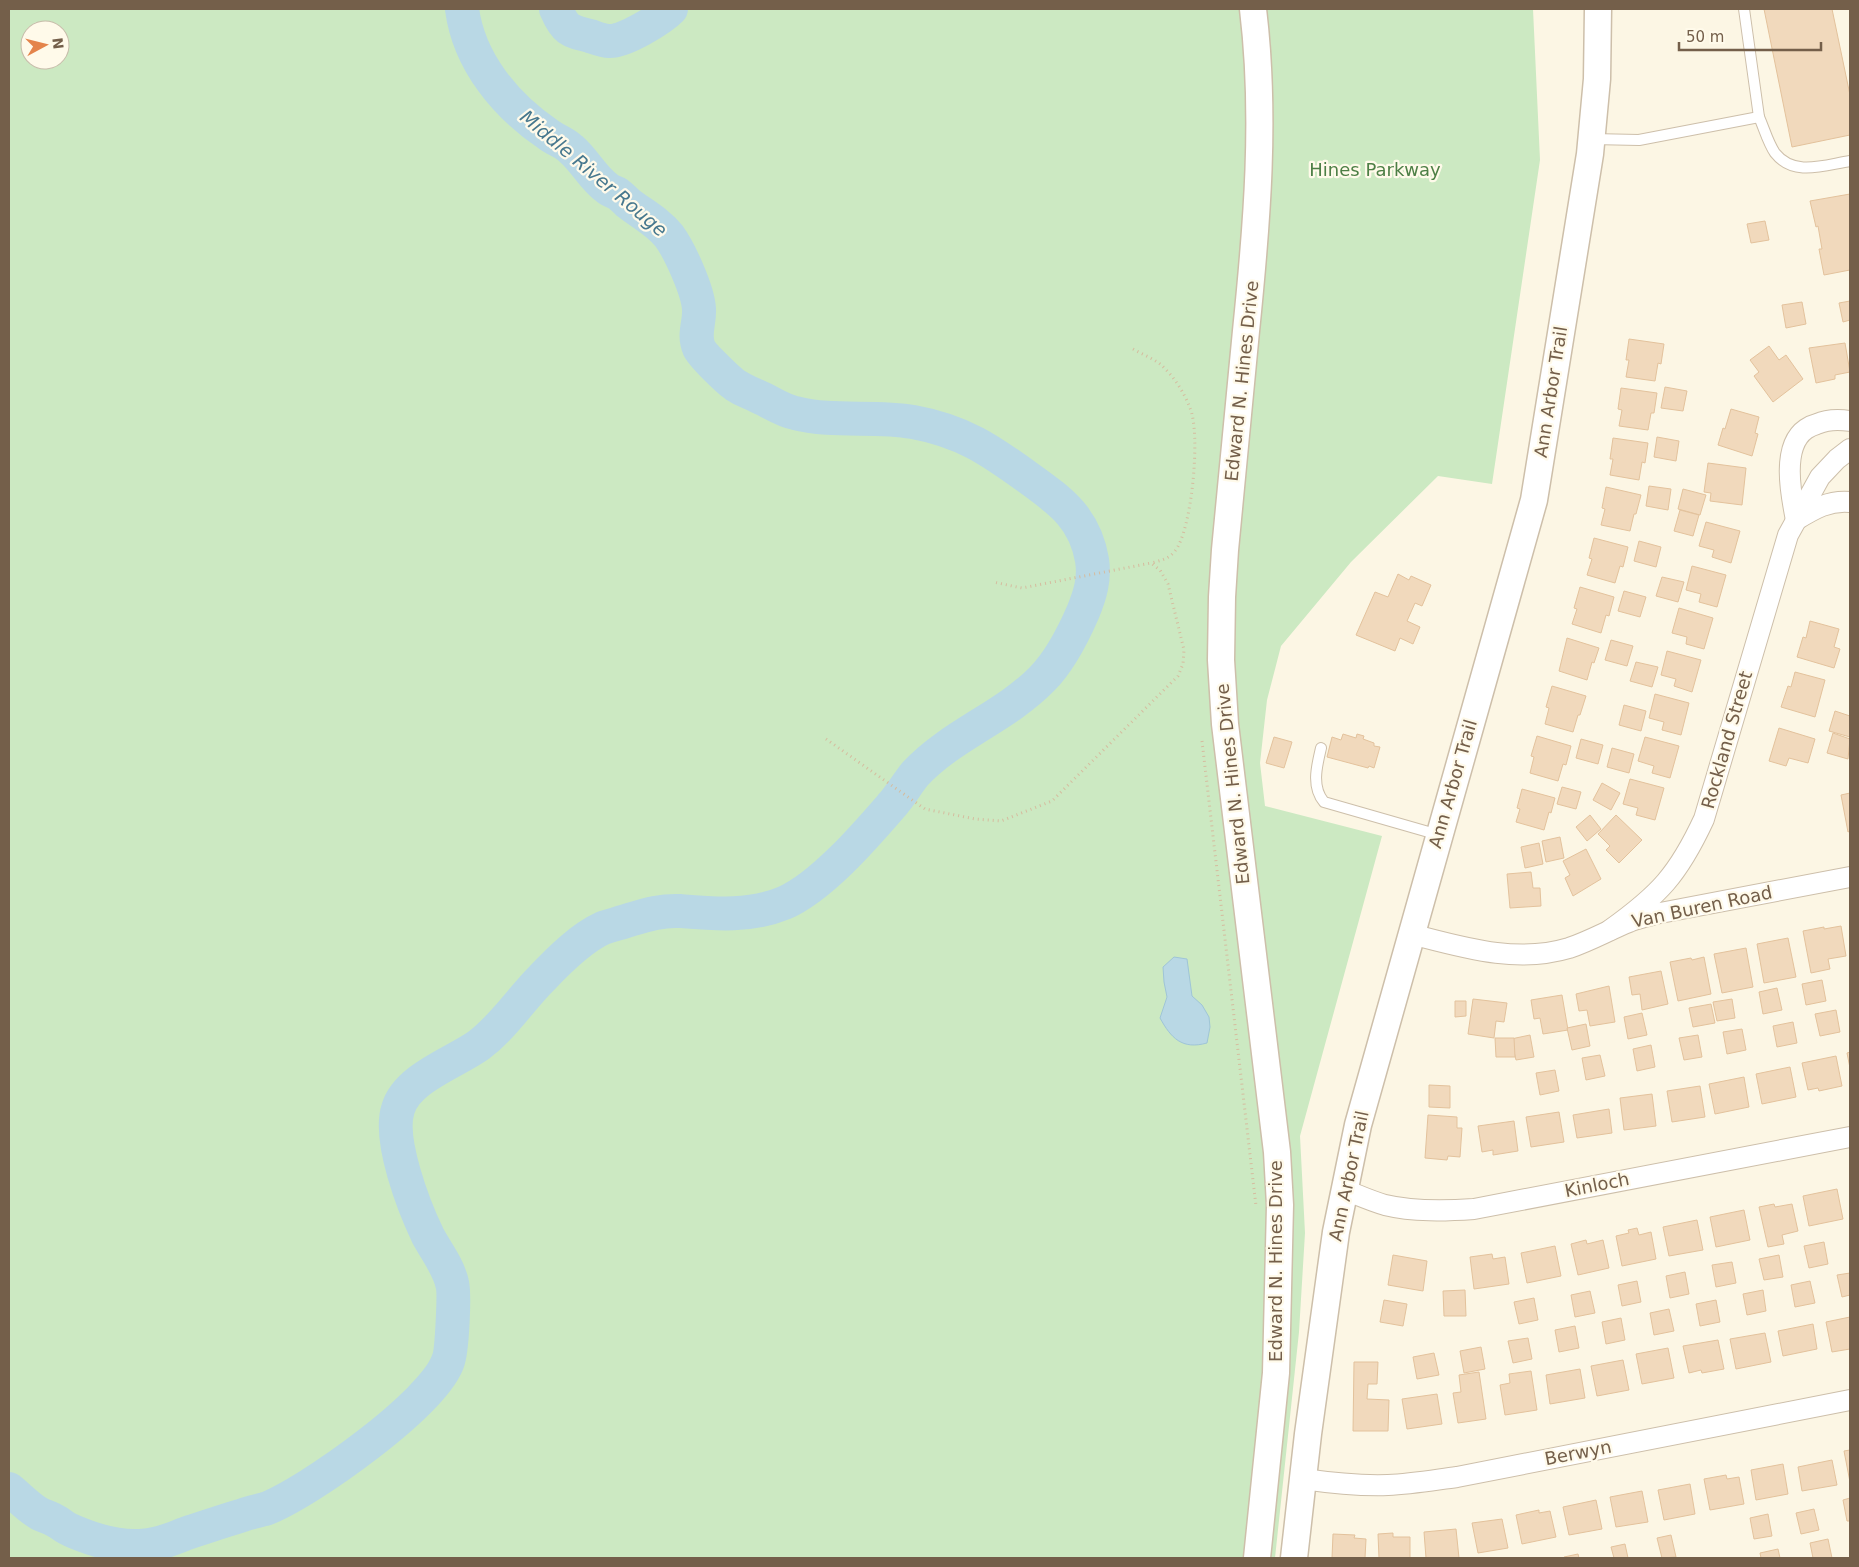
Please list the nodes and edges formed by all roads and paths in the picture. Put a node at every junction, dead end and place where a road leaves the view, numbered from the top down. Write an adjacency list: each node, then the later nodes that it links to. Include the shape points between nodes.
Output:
1 (1253, 9): 24 (street, Edward N. Hines Drive, via 1260,117 1258,203 1225,550 1221,660 1230,774 1277,1152 1280,1205 1276,1373)
2 (1598, 9): 5 (street, Ann Arbor Trail)
3 (1744, 9): 4 (lane)
4 (1759, 117): 5 (lane, via 1639,140); 6 (lane, via 1774,152 1787,164 1804,169)
5 (1592, 139): 16 (street, Ann Arbor Trail, via 1534,500)
6 (1850, 161)
7 (1133, 349): 12 (path, via 1160,364 1179,385 1191,410 1195,431 1187,520 1176,550 1166,559)
8 (1850, 421): 11 (street, via 1826,420 1799,436 1791,452 1790,474)
9 (1850, 449): 11 (street, Rockland Street, via 1820,477)
10 (1850, 502): 11 (street, via 1820,505)
11 (1796, 520): 18 (street, Rockland Street, via 1788,535 1704,819 1680,866 1667,882 1638,910)
12 (1151, 563): 13 (path, via 1022,588); 14 (path, via 1160,570 1168,584 1184,650 1183,664 1178,676 1052,801 1001,821 925,809)
13 (993, 582)
14 (826, 739)
15 (1321, 748): 16 (lane, via 1316,770 1318,796 1324,802)
16 (1439, 835): 19 (street, Ann Arbor Trail)
17 (1850, 877): 18 (street, Van Buren Road, via 1655,914)
18 (1610, 930): 19 (street, Van Buren Road, via 1568,948 1517,954 1485,952)
19 (1411, 934): 21 (street, Ann Arbor Trail, via 1358,1125)
20 (1850, 1136): 21 (street, Kinloch, via 1474,1209 1408,1208)
21 (1345, 1190): 23 (street, Ann Arbor Trail, via 1336,1232)
22 (1850, 1400): 23 (street, Berwyn, via 1426,1481 1363,1485)
23 (1303, 1478): 25 (street, Ann Arbor Trail)
24 (1257, 1558)
25 (1294, 1558)

